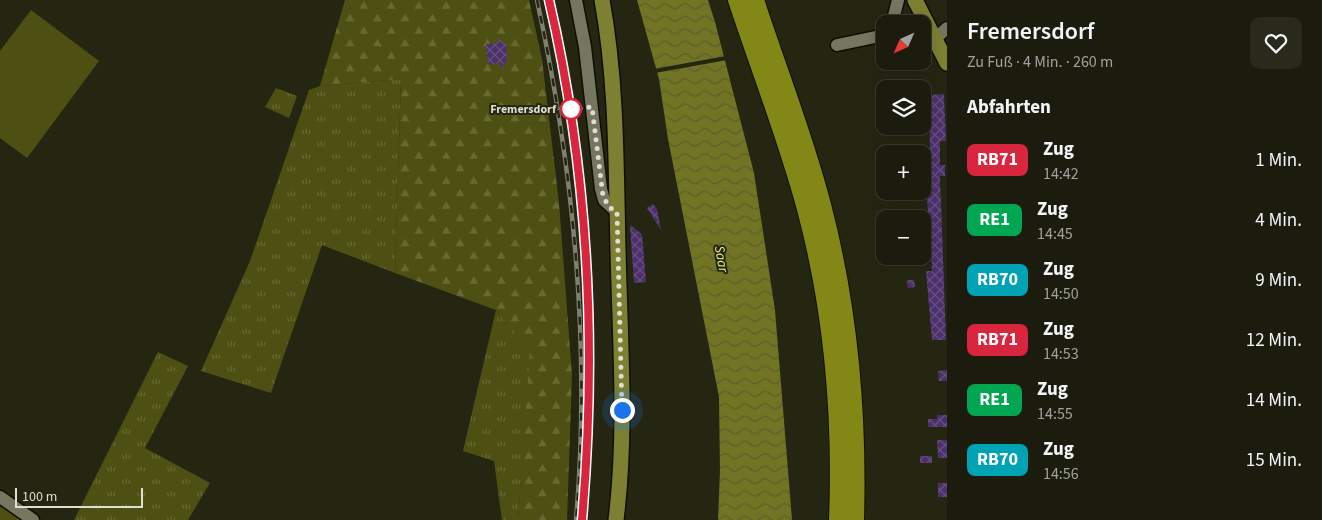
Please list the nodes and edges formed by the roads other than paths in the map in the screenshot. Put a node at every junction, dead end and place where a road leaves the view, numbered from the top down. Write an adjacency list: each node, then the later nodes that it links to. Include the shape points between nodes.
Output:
1 (576, 0): 12 (street, via 585,47 601,189 604,200)
2 (602, 0): 12 (main road, via 613,82)
3 (737, 0): 16 (highway, via 793,163 818,258 834,356 839,454)
4 (755, 0): 17 (highway, via 809,158 834,255 850,355 856,454)
5 (898, 0): 7 (street)
6 (915, 0): 8 (main road)
7 (894, 15)
8 (941, 33): 11 (main road)
9 (876, 37): 10 (street)
10 (838, 46)
11 (947, 63)
12 (617, 212): 15 (main road, via 622,410)
13 (0, 497): 14 (street)
14 (33, 520)
15 (616, 520)
16 (838, 520)
17 (855, 520)

